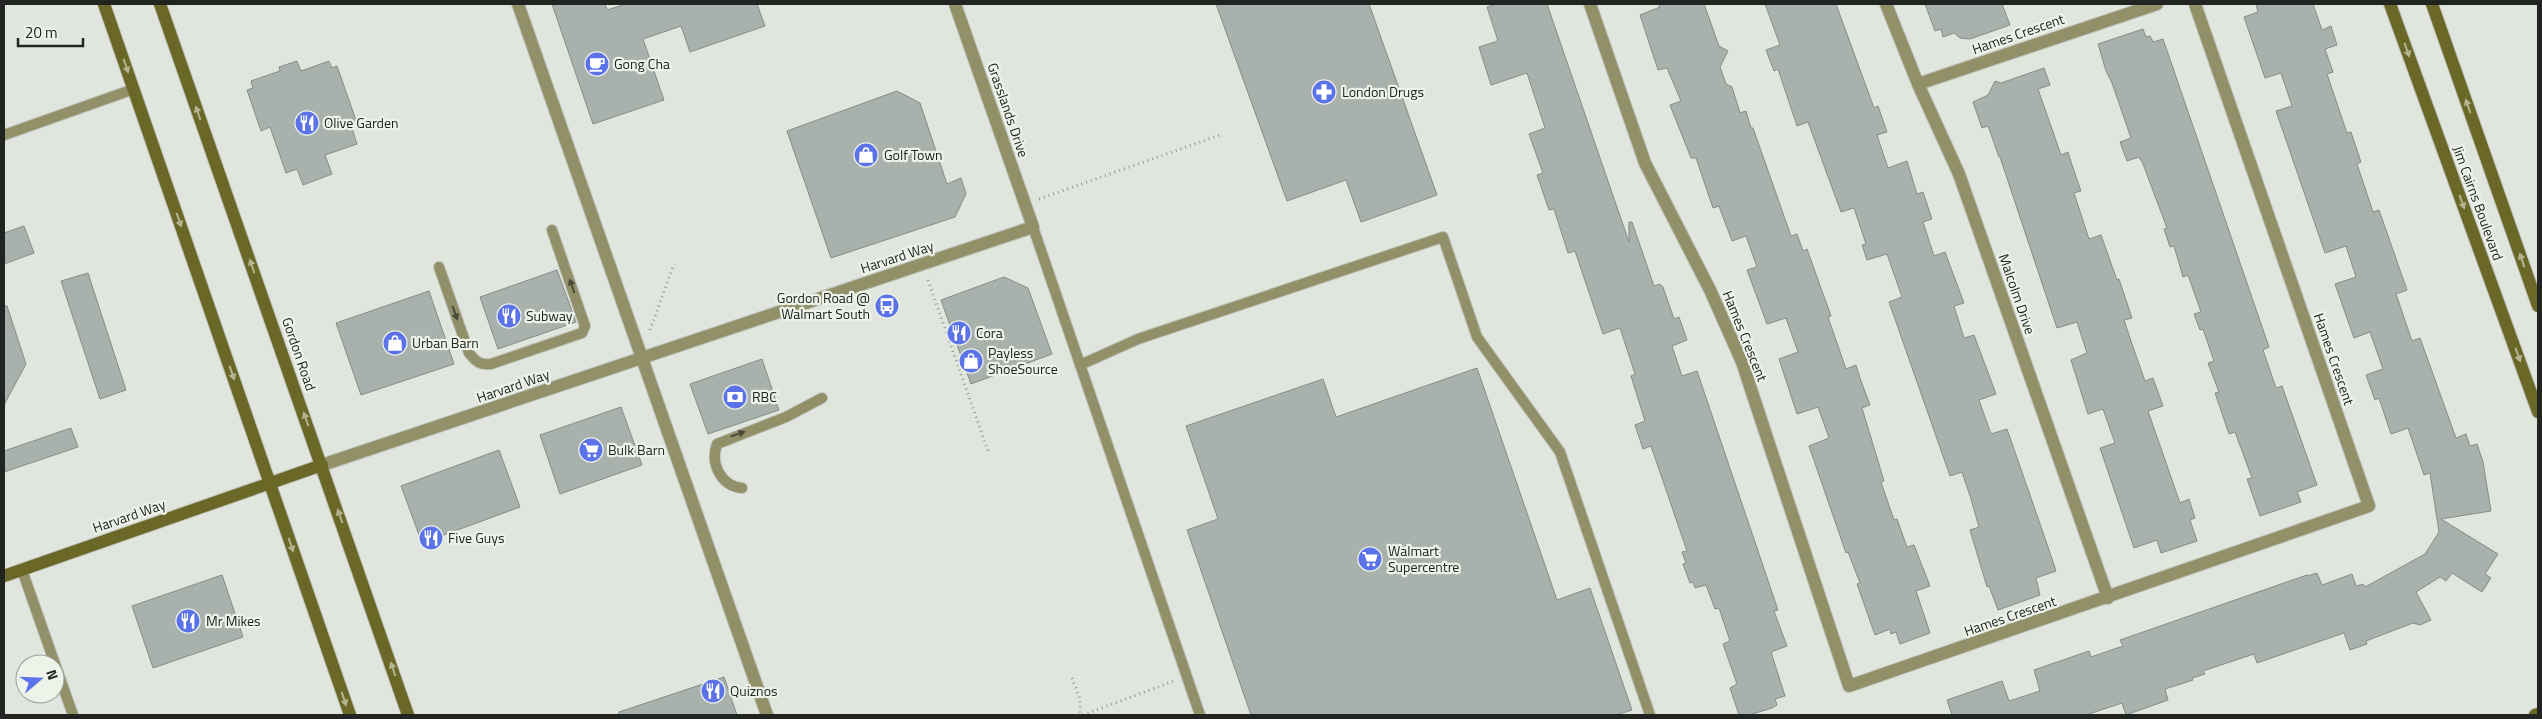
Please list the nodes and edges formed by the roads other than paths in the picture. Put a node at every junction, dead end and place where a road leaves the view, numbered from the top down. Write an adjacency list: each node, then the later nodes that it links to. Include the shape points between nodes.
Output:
1 (104, 4): 12 (main road, one-way to 12)
2 (160, 4): 22 (main road, Gordon Road, one-way to 2)
3 (518, 4): 18 (street)
4 (955, 4): 14 (street, Grasslands Drive)
5 (1590, 4): 27 (street, Hames Crescent, via 1645,163 1710,290 1742,362 1849,686)
6 (1886, 4): 11 (street, Malcolm Drive)
7 (2157, 4): 11 (street, Hames Crescent)
8 (2195, 4): 27 (street, Hames Crescent, via 2369,506)
9 (2390, 4): 21 (main road, Jim Cairns Boulevard, one-way to 21)
10 (2432, 4): 17 (main road, Jim Cairns Boulevard, one-way to 10)
11 (1918, 84): 27 (street, Malcolm Drive, via 1959,174)
12 (134, 89): 13 (lane); 23 (main road, one-way to 23)
13 (4, 135)
14 (1033, 227): 18 (street, Harvard Way); 19 (lane)
15 (552, 230): 16 (lane, one-way to 15, via 469,353 475,361 491,364 582,333 585,326)
16 (439, 266)
17 (2538, 306)
18 (643, 358): 22 (street, Harvard Way); 34 (street)
19 (1080, 365): 35 (lane); 36 (lane, via 1138,339 1443,237 1477,338 1560,452)
20 (822, 398): 24 (lane, one-way to 20, via 732,487 722,480 714,453 716,444 786,417)
21 (2538, 412)
22 (322, 465): 23 (main road, Harvard Way); 33 (main road, Gordon Road, one-way to 22)
23 (270, 482): 25 (main road, Harvard Way); 32 (main road, one-way to 32)
24 (742, 488)
25 (22, 570): 26 (main road, Harvard Way); 28 (lane)
26 (4, 576)
27 (2108, 598)
28 (51, 654)
29 (65, 692): 31 (lane)
30 (2538, 714): 37 (main road)
31 (73, 715)
32 (350, 715)
33 (408, 715)
34 (767, 715)
35 (1200, 715)
36 (1650, 715)
37 (2534, 715)

